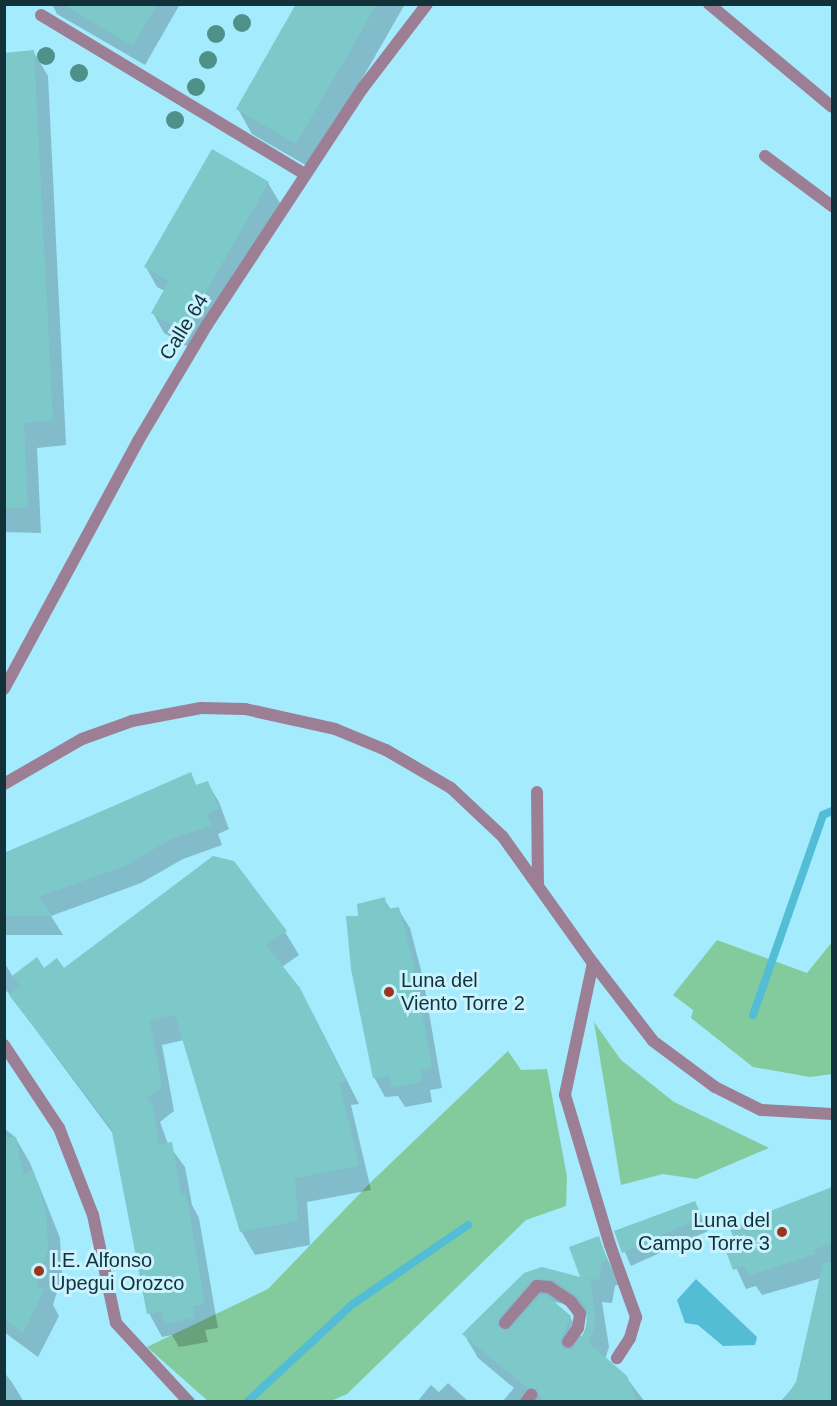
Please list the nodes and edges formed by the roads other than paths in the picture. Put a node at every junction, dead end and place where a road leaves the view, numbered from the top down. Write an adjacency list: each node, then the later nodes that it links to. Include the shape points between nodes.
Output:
1 (427, 4): 6 (street, Calle 64, via 362,89)
2 (709, 4): 4 (street)
3 (41, 15): 6 (street)
4 (832, 107)
5 (765, 156): 7 (street)
6 (305, 174): 8 (street, Calle 64, via 138,441)
7 (832, 206)
8 (4, 689)
9 (4, 784): 11 (street, via 82,739 132,721 201,708 245,709 287,716 386,750 451,788 503,837)
10 (537, 792): 11 (street)
11 (538, 883): 12 (street)
12 (593, 963): 14 (street, via 653,1041 715,1087 761,1110); 17 (street, via 565,1095 636,1317 630,1338)
13 (4, 1045): 18 (street, via 59,1128 93,1215 116,1323)
14 (832, 1114)
15 (505, 1323): 16 (street, via 537,1286 549,1287 571,1302 580,1314 578,1328)
16 (568, 1342)
17 (617, 1358)
18 (189, 1401)

